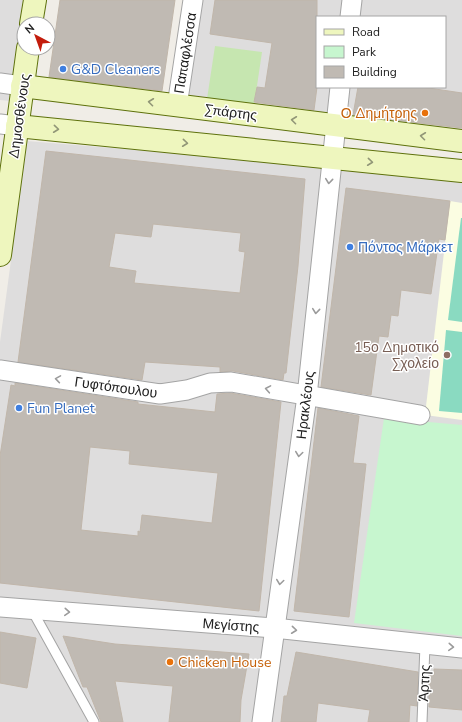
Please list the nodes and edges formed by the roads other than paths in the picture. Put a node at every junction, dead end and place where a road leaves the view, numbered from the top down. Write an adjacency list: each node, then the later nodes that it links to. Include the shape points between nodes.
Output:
1 (35, 0): 4 (street)
2 (193, 0): 10 (street, Παπαφλέσσα)
3 (352, 0): 5 (street)
4 (32, 16)
5 (350, 16)
6 (27, 56): 8 (street, Δημοσθένους)
7 (0, 84): 8 (street, Σπάρτης)
8 (22, 86): 10 (street, Σπάρτης, one-way to 8); 11 (street, Δημοσθένους)
9 (340, 88): 12 (street, Ηρακλέους)
10 (177, 106): 12 (street, Σπάρτης, one-way to 10)
11 (9, 125): 14 (street, one-way to 14); 16 (street, Δημοσθένους)
12 (335, 125): 13 (street, Σπάρτης, one-way to 12); 14 (street, Ηρακλέους)
13 (462, 141)
14 (331, 158): 15 (street, one-way to 15); 18 (street, Ηρακλέους, one-way to 18)
15 (462, 171)
16 (0, 255)
17 (0, 370): 18 (street, Γυφτόπουλου, one-way to 17, via 231,382 210,383 160,394)
18 (307, 396): 19 (street, Γυφτόπουλου); 22 (street, Ηρακλέους, one-way to 22)
19 (420, 415)
20 (0, 606): 21 (street, Μεγίστης)
21 (32, 610): 22 (street, Μεγίστης, one-way to 22); 25 (lane)
22 (274, 628): 23 (street, Μεγίστης, one-way to 23); 26 (street, Ηρακλέους)
23 (425, 645): 24 (street, Μεγίστης, one-way to 24); 27 (lane, Άρτης)
24 (462, 648)
25 (94, 722)
26 (262, 722)
27 (422, 722)

